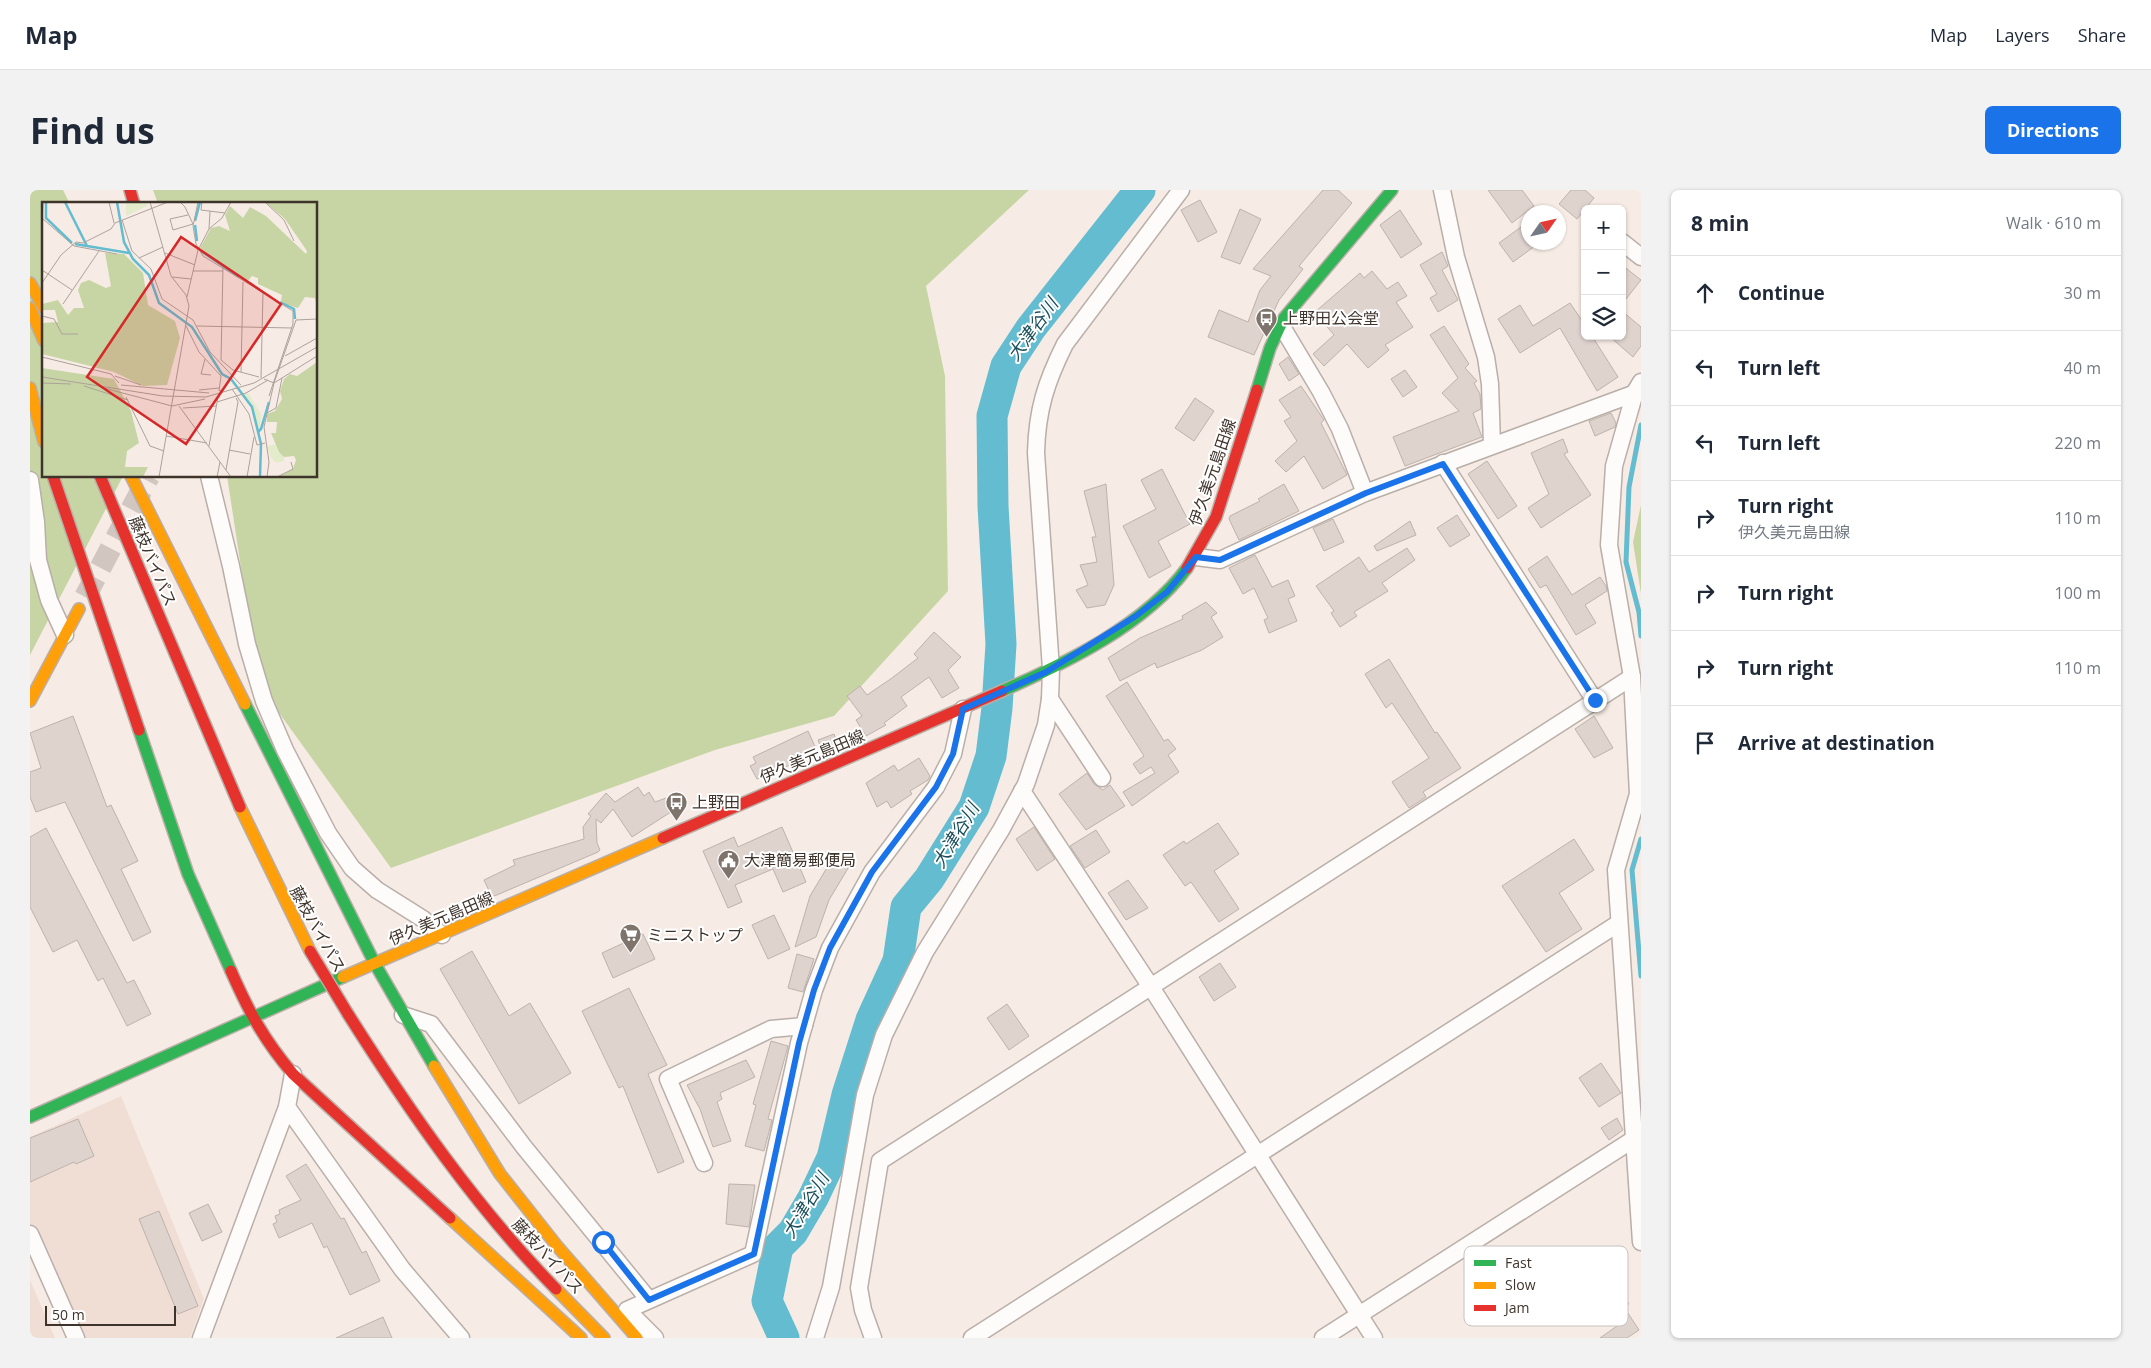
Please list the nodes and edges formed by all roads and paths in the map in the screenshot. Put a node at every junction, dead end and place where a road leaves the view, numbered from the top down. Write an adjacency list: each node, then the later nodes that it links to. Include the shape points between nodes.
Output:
1 (1181, 190): 25 (street, via 1064,344 1037,420)
2 (1392, 190): 9 (main road, 伊久美元島田線, via 1322,271)
3 (1442, 190): 14 (street, via 1456,257 1486,357)
4 (1626, 245): 5 (street)
5 (1641, 257)
6 (30, 283): 7 (main road)
7 (42, 304)
8 (30, 308): 10 (main road)
9 (1281, 325): 21 (street, via 1340,429); 22 (main road, 伊久美元島田線, via 1270,348 1216,517)
10 (42, 336)
11 (30, 388): 13 (main road)
12 (1639, 388): 14 (street); 26 (street, via 1614,466 1609,545)
13 (42, 434)
14 (1492, 445): 15 (street)
15 (1443, 464): 21 (street); 28 (street)
16 (54, 478): 38 (main road, via 188,874)
17 (101, 478): 56 (main road, 藤枝バイパス, bridge, via 208,733 281,896 310,951 396,1091 461,1181 508,1238)
18 (132, 478): 35 (main road)
19 (209, 478): 34 (street, via 247,644 264,701 285,750 328,833 352,868 377,890)
20 (30, 480): 24 (street, via 38,560 49,600)
21 (1366, 493): 22 (street, via 1220,560)
22 (1196, 557): 25 (main road, 伊久美元島田線, via 1167,592 1136,616)
23 (79, 609): 24 (main road)
24 (65, 635): 29 (main road)
25 (1048, 670): 27 (street); 30 (main road, 伊久美元島田線)
26 (1632, 677): 28 (street); 33 (street, via 1638,794 1616,870)
27 (1050, 699): 31 (street); 32 (street, via 1046,725)
28 (1595, 700): 36 (street)
29 (30, 701)
30 (966, 707): 34 (main road, 伊久美元島田線); 39 (street, via 953,754 936,787 872,872 838,931 814,990)
31 (1102, 778)
32 (1022, 791): 36 (street); 59 (street, via 925,952 884,1035 865,1095 831,1286)
33 (1619, 923): 43 (street); 44 (street)
34 (442, 935): 35 (main road, 伊久美元島田線)
35 (374, 964): 37 (main road); 38 (main road, 伊久美元島田線)
36 (1151, 987): 44 (street); 60 (street, via 880,1161 859,1288)
37 (403, 1015): 50 (street, via 431,1024 524,1147); 57 (main road, via 500,1174 556,1246)
38 (252, 1017): 40 (main road, via 273,1051); 42 (main road, 伊久美元島田線)
39 (804, 1026): 45 (street, via 771,1029 668,1079); 50 (street, via 754,1254)
40 (293, 1074): 41 (street); 55 (main road)
41 (287, 1107): 53 (street); 54 (street, via 402,1270)
42 (30, 1117)
43 (1634, 1138): 47 (street); 48 (street)
44 (1257, 1155): 51 (street); 61 (street)
45 (704, 1163)
46 (30, 1234): 52 (street)
47 (1641, 1242)
48 (1466, 1246)
49 (1464, 1247): 51 (street)
50 (649, 1300): 58 (street, via 627,1310)
51 (1359, 1315): 62 (street); 63 (street)
52 (76, 1338)
53 (201, 1338)
54 (461, 1338)
55 (570, 1338)
56 (604, 1338)
57 (637, 1338)
58 (655, 1338)
59 (815, 1338)
60 (873, 1338)
61 (972, 1338)
62 (1323, 1338)
63 (1374, 1338)

